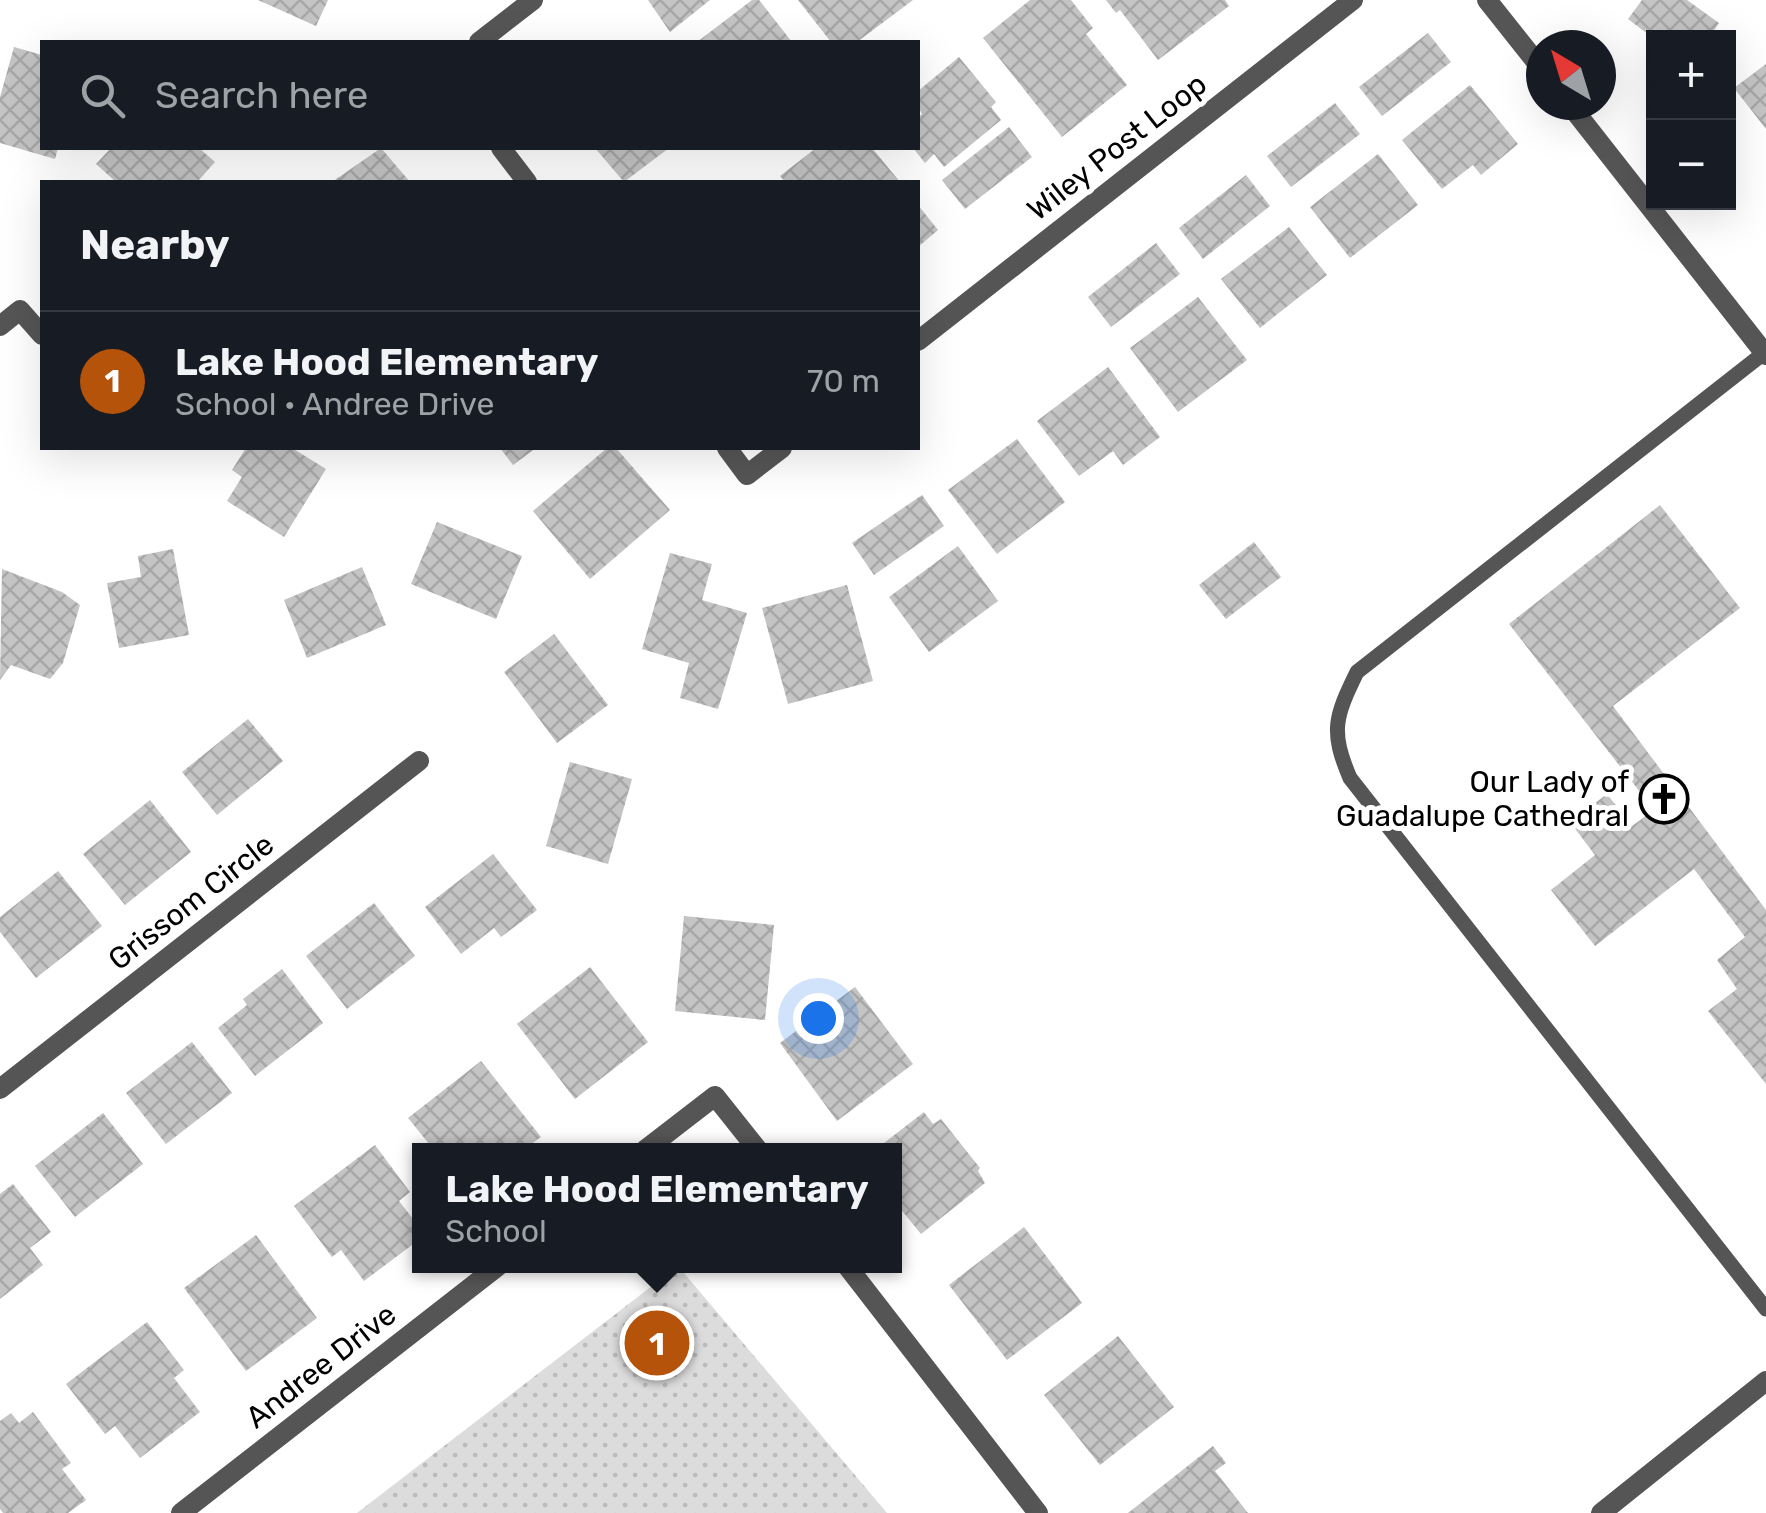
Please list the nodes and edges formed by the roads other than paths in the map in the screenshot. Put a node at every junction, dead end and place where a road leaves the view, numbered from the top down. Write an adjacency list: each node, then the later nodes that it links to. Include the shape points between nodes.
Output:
1 (533, 0): 4 (street)
2 (1353, 0): 11 (street, Wiley Post Loop)
3 (1488, 0): 5 (street)
4 (482, 40)
5 (1526, 49)
6 (1582, 120): 12 (street)
7 (502, 150): 8 (street)
8 (525, 180)
9 (0, 326): 10 (street, via 20,310)
10 (40, 333)
11 (920, 339)
12 (1765, 354): 21 (lane, via 1357,672 1339,710 1337,747 1350,778)
13 (728, 450): 14 (street, via 747,475)
14 (779, 450)
15 (418, 761): 16 (street, Grissom Circle)
16 (0, 1089)
17 (655, 1143): 18 (street, via 715,1096)
18 (752, 1143)
19 (489, 1273): 24 (street, Andree Drive)
20 (851, 1273): 25 (street)
21 (1766, 1308)
22 (1766, 1381): 23 (street)
23 (1627, 1505): 26 (street)
24 (182, 1513)
25 (1038, 1513)
26 (1601, 1513)

